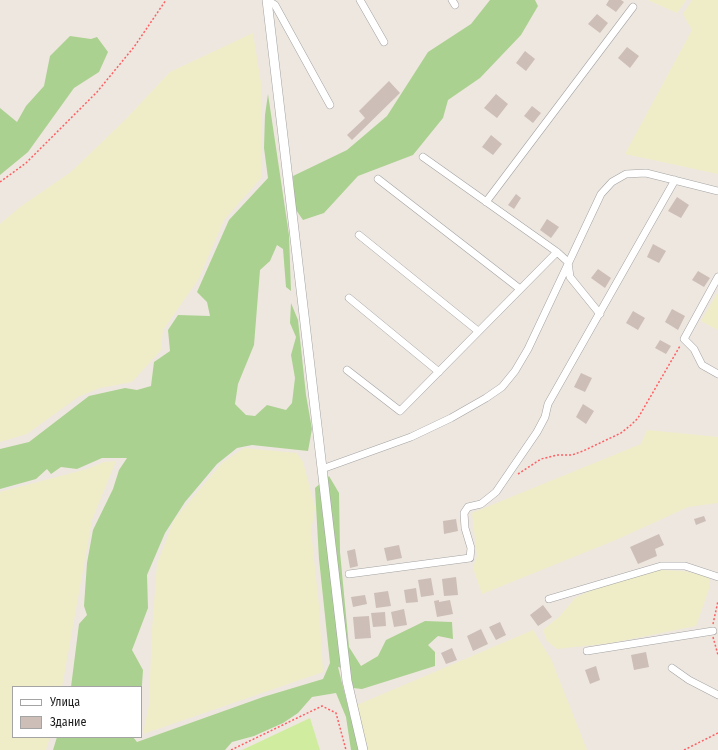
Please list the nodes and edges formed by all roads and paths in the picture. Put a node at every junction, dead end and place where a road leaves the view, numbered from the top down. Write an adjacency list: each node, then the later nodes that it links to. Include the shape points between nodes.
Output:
1 (166, 0): 10 (path, via 134,47 97,92 26,163)
2 (267, 0): 6 (street, via 276,5); 25 (street)
3 (360, 0): 5 (street)
4 (634, 7): 12 (street)
5 (384, 42)
6 (330, 104)
7 (423, 157): 12 (street)
8 (378, 179): 17 (street)
9 (675, 180): 11 (street); 15 (street, via 646,173 626,174 612,182 601,194); 19 (street)
10 (0, 182)
11 (718, 191)
12 (486, 202): 14 (street)
13 (359, 235): 20 (street)
14 (557, 252): 15 (street); 17 (street)
15 (568, 262): 19 (street, via 570,277); 25 (street, via 528,349 502,387 452,418 411,437)
16 (718, 277): 21 (street)
17 (520, 289): 20 (street)
18 (349, 298): 23 (street)
19 (600, 314): 27 (street, via 548,404 545,417 496,492 481,504 468,507 464,513 471,548 470,558)
20 (478, 331): 23 (street)
21 (684, 339): 24 (street, via 694,349 702,365); 26 (path, via 638,418 631,425 621,433 572,455 557,454)
22 (347, 370): 23 (street, via 400,411)
23 (439, 372)
24 (718, 374)
25 (322, 469): 37 (street, via 346,681)
26 (514, 476)
27 (349, 574)
28 (718, 576): 29 (street, via 686,566 661,566)
29 (549, 599)
30 (713, 631): 31 (street)
31 (587, 651)
32 (672, 668): 33 (street)
33 (718, 695)
34 (718, 733): 38 (path)
35 (231, 750): 36 (path, via 322,706 336,713)
36 (346, 750)
37 (363, 750)
38 (684, 750)

